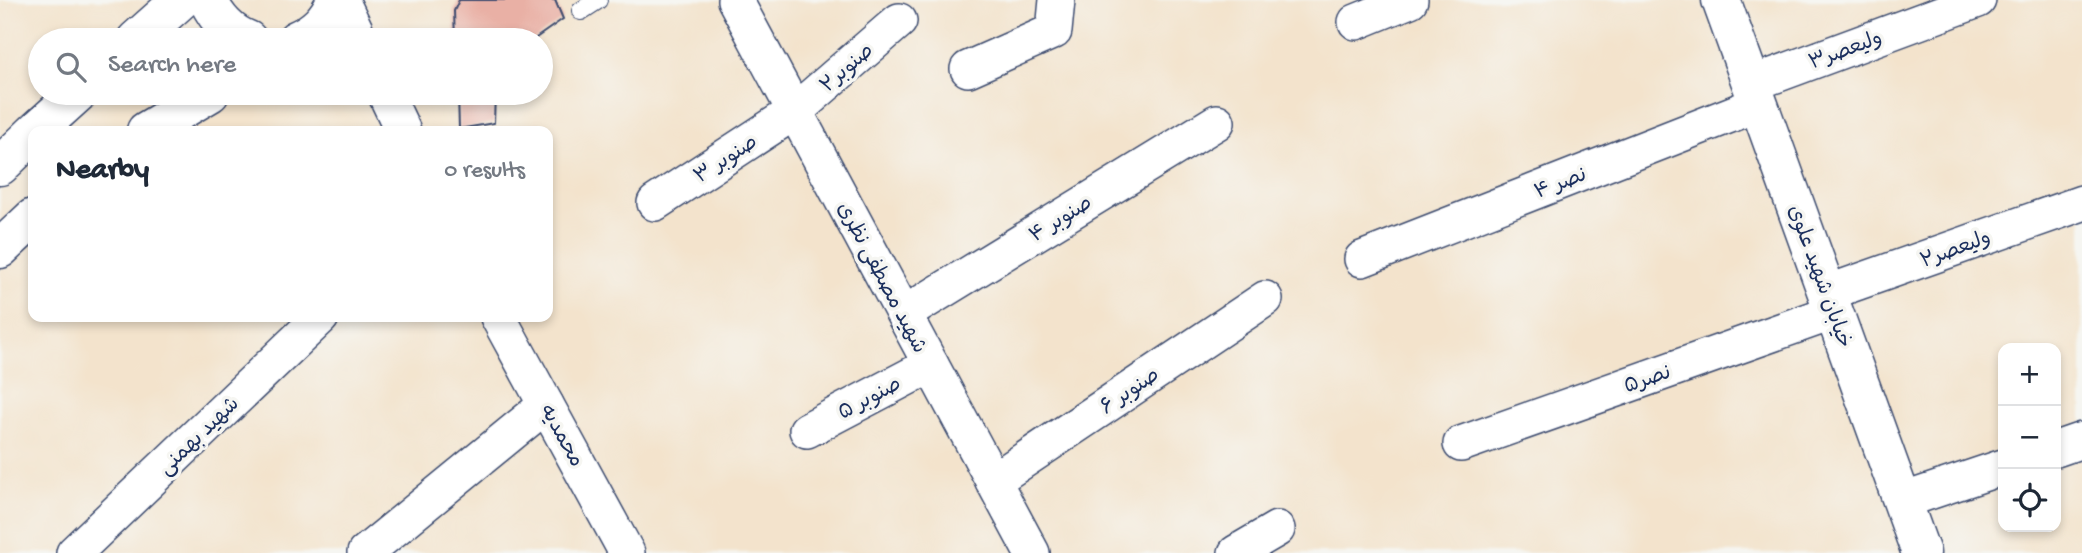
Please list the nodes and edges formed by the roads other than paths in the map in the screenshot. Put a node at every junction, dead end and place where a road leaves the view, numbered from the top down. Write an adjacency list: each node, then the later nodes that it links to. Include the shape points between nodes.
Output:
1 (181, 0): 14 (main road)
2 (208, 0): 15 (main road)
3 (336, 0): 16 (main road)
4 (341, 0): 17 (street)
5 (598, 0): 10 (lane)
6 (735, 0): 23 (street, شهید مصطفی نظری)
7 (1410, 0): 13 (street)
8 (1721, 0): 19 (main road, خیابان شهید علوی)
9 (1978, 0): 19 (street, ولیعصر۳)
10 (581, 11)
11 (1056, 15): 18 (street)
12 (899, 21): 23 (street, صنوبر۲)
13 (1356, 22)
14 (150, 28)
15 (228, 28)
16 (317, 28)
17 (354, 28)
18 (968, 69)
19 (1755, 94): 34 (street, نصر ۴); 36 (main road, خیابان شهید علوی)
20 (65, 105): 25 (main road)
21 (190, 105): 26 (main road)
22 (391, 105): 27 (street)
23 (794, 112): 30 (street, صنوبر ۳); 37 (street, شهید مصطفی نظری)
24 (1217, 122): 37 (street, صنوبر ۴)
25 (43, 126)
26 (154, 126)
27 (401, 126)
28 (28, 140): 29 (main road)
29 (0, 166)
30 (655, 203)
31 (2082, 203): 36 (street, ولیعصر۲)
32 (28, 223): 33 (main road)
33 (0, 249)
34 (1362, 259)
35 (1265, 299): 47 (street, صنوبر ۶)
36 (1830, 302): 44 (street, نصر۵); 48 (main road, خیابان شهید علوی)
37 (904, 314): 40 (street, شهید مصطفی نظری)
38 (316, 322): 50 (street, شهید بهمنی)
39 (501, 322): 41 (street, محمدیه)
40 (931, 365): 42 (street, صنوبر ۵); 47 (street, شهید مصطفی نظری)
41 (546, 405): 51 (street); 52 (street, محمدیه)
42 (807, 430)
43 (2082, 440): 45 (street)
44 (1461, 444)
45 (2061, 447)
46 (1998, 469): 48 (street)
47 (993, 481): 53 (street, شهید مصطفی نظری)
48 (1902, 501): 55 (main road, خیابان شهید علوی)
49 (1277, 529): 54 (street)
50 (74, 553)
51 (365, 553)
52 (628, 553)
53 (1031, 553)
54 (1236, 553)
55 (1921, 553)

